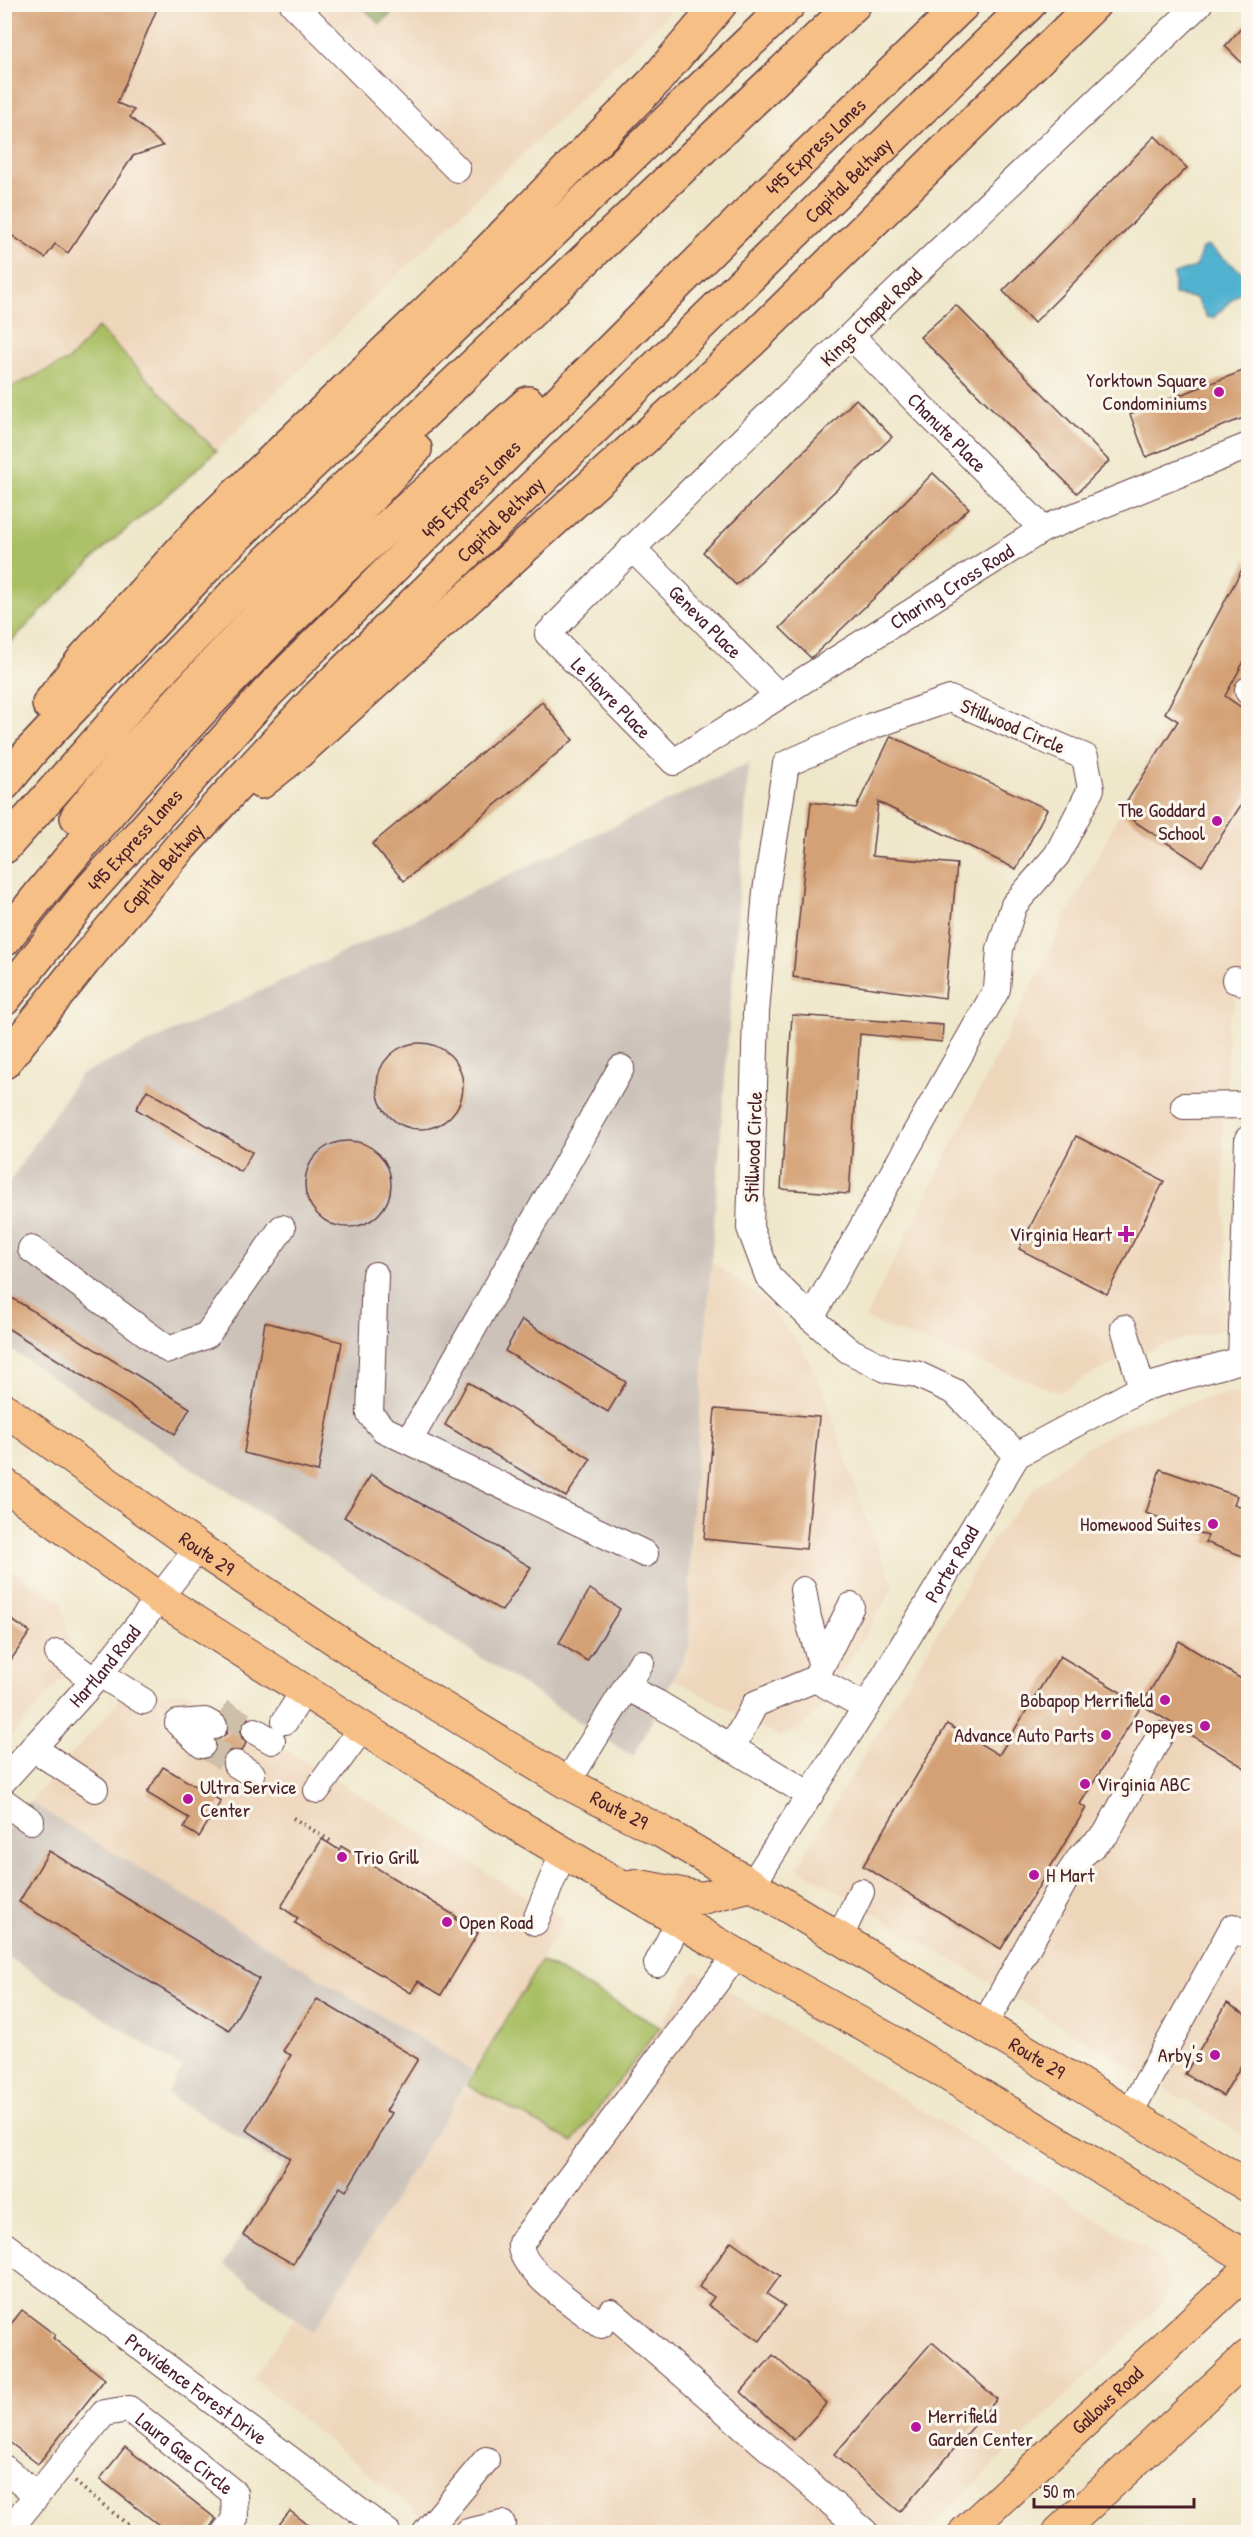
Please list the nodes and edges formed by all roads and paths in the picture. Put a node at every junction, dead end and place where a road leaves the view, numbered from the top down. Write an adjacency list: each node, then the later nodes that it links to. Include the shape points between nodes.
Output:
1 (293, 4): 9 (street)
2 (720, 4): 18 (highway, via 655,81 457,283 202,528 86,656)
3 (789, 4): 20 (highway, via 223,549)
4 (854, 4): 11 (highway)
5 (963, 4): 10 (highway, 495 Express Lanes)
6 (1029, 4): 22 (highway, Capital Beltway, via 317,698)
7 (1094, 4): 22 (highway, via 751,341 296,754)
8 (1199, 4): 12 (street, Kings Chapel Road)
9 (457, 169)
10 (765, 196): 24 (highway, via 315,594 168,747); 25 (highway, 495 Express Lanes, via 268,692 90,890)
11 (644, 205): 21 (highway, via 248,580 151,681); 23 (highway, via 125,759)
12 (851, 336): 14 (street, Chanute Place); 15 (street, Kings Chapel Road)
13 (1248, 446): 14 (street, Charing Cross Road)
14 (1043, 529): 17 (street, Charing Cross Road)
15 (632, 548): 16 (street, Kings Chapel Road); 17 (street, Geneva Place)
16 (548, 634): 19 (street, Le Havre Place)
17 (778, 695): 19 (street, Charing Cross Road)
18 (4, 762)
19 (674, 762)
20 (4, 784)
21 (4, 847)
22 (180, 847): 26 (highway, Capital Beltway)
23 (4, 904)
24 (4, 940)
25 (4, 999)
26 (4, 1062)
27 (621, 1068): 39 (street)
28 (1248, 1105): 29 (street)
29 (1184, 1106)
30 (1248, 1139): 36 (street)
31 (282, 1228): 32 (street, via 207,1335 169,1350)
32 (31, 1250)
33 (375, 1275): 39 (street, via 370,1414 382,1429)
34 (811, 1317): 34 (street, Stillwood Circle, via 768,1276 750,1228 756,1013 766,891 786,764 872,726 950,699 1085,757 1091,789 1057,855 1014,905 1000,949 997,989); 40 (street, Stillwood Circle, via 848,1350 888,1370 916,1374 955,1392)
35 (1124, 1328): 37 (street)
36 (1245, 1360): 37 (street)
37 (1142, 1388): 40 (street)
38 (4, 1409): 42 (main road, Route 29)
39 (409, 1441): 43 (street)
40 (1017, 1455): 54 (street, Porter Road)
41 (4, 1484): 45 (main road)
42 (198, 1548): 45 (street, Hartland Road); 62 (main road, Route 29, via 387,1674)
43 (645, 1554)
44 (803, 1590): 49 (street)
45 (159, 1598): 50 (street, Hartland Road); 52 (main road)
46 (851, 1606): 49 (street)
47 (58, 1653): 50 (street)
48 (641, 1664): 51 (street)
49 (818, 1671): 54 (street); 60 (street, via 755,1704)
50 (97, 1677): 53 (street); 59 (street, Hartland Road)
51 (626, 1688): 60 (street); 62 (street)
52 (304, 1691): 56 (main road); 58 (street)
53 (143, 1701)
54 (866, 1707): 65 (street, Porter Road)
55 (212, 1727): 55 (street, via 214,1707 178,1723)
56 (362, 1728): 64 (street); 70 (main road)
57 (1160, 1735): 80 (street, via 1106,1834 1080,1856 1065,1880)
58 (259, 1747)
59 (33, 1748): 61 (street, Hartland Road); 63 (street)
60 (732, 1748): 65 (street)
61 (4, 1780)
62 (567, 1783): 72 (main road, Route 29)
63 (95, 1789)
64 (317, 1790)
65 (810, 1795): 72 (street, Porter Road)
66 (4, 1802): 68 (street)
67 (293, 1818): 69 (path)
68 (31, 1821)
69 (334, 1843)
70 (563, 1853): 71 (main road); 75 (street)
71 (613, 1881): 72 (main road, via 702,1898); 74 (main road)
72 (752, 1885): 77 (main road, Route 29)
73 (861, 1892): 77 (street)
74 (680, 1920): 78 (main road); 79 (street)
75 (535, 1922)
76 (1248, 1936): 81 (street, via 1233,1927)
77 (839, 1939): 80 (main road, Route 29)
78 (738, 1954): 84 (main road, via 899,2045); 98 (street, via 521,2243 522,2257 531,2270 606,2319)
79 (657, 1964)
80 (982, 2027): 81 (main road, Route 29)
81 (1129, 2114): 82 (main road, Route 29)
82 (1248, 2186)
83 (8, 2256): 95 (street, Providence Forest Drive, via 212,2399)
84 (1248, 2258)
85 (1248, 2270): 99 (main road, Gallows Road)
86 (1248, 2356): 100 (main road)
87 (486, 2460): 96 (street)
88 (4, 2468): 90 (street)
89 (59, 2468): 90 (street, Laura Gae Circle); 93 (path); 94 (street, Laura Gae Circle, via 104,2413 129,2409 234,2493 235,2519)
90 (37, 2494): 92 (street, Laura Gae Circle)
91 (502, 2524): 97 (street)
92 (7, 2532)
93 (137, 2532)
94 (225, 2532)
95 (387, 2532)
96 (426, 2532)
97 (468, 2532)
98 (865, 2532)
99 (965, 2532)
100 (1059, 2532)

